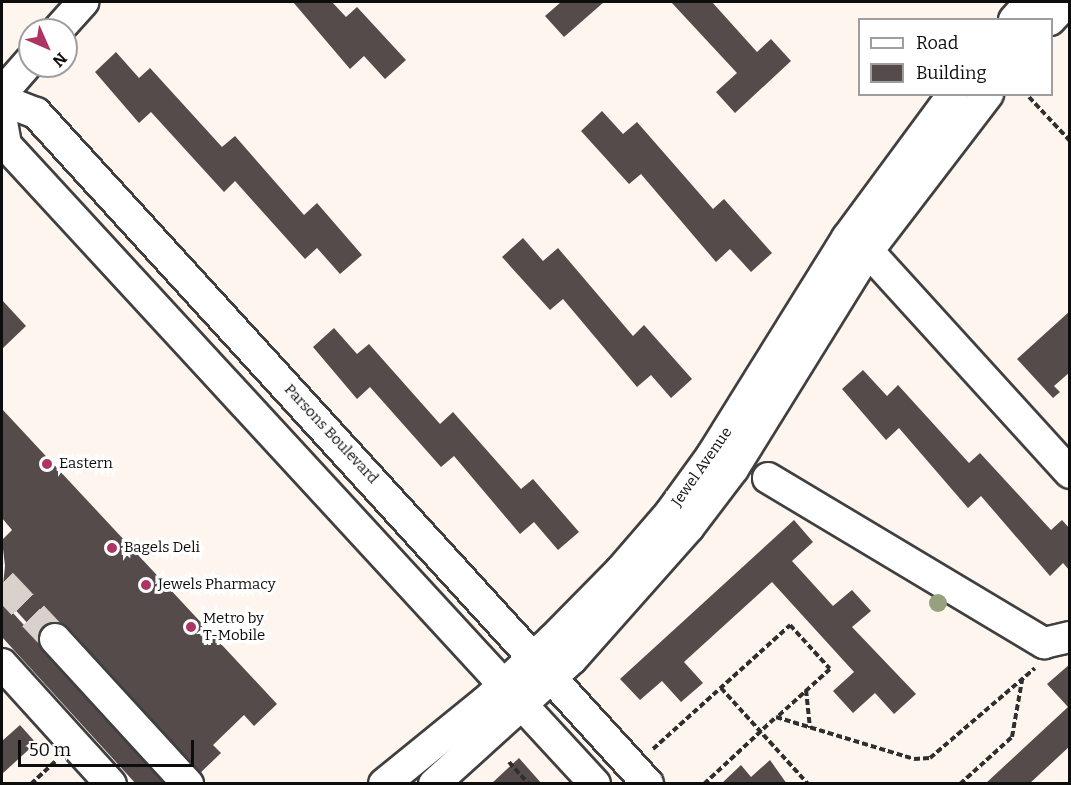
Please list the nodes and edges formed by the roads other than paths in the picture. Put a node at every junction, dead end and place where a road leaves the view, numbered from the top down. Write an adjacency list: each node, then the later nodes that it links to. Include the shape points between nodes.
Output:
1 (83, 2): 4 (street)
2 (1030, 2): 5 (street)
3 (1067, 2): 6 (street)
4 (69, 18)
5 (1016, 18)
6 (1052, 18)
7 (18, 75): 8 (street)
8 (2, 93)
9 (953, 96): 19 (street, Jewel Avenue, via 847,238 712,455 670,513)
10 (986, 96): 13 (street, Jewel Avenue)
11 (2, 100): 19 (street, Parsons Boulevard, via 36,113)
12 (2, 122): 20 (street, via 6,145)
13 (868, 251): 14 (street); 19 (street, Jewel Avenue, via 726,477 639,587)
14 (1070, 473)
15 (768, 478): 17 (street)
16 (55, 639): 22 (street)
17 (1057, 640)
18 (2, 664): 21 (street)
19 (544, 667): 20 (street, Jewel Avenue); 26 (street, Parsons Boulevard)
20 (514, 695): 23 (street, Jewel Avenue); 24 (street, Jewel Avenue); 25 (street)
21 (111, 783)
22 (188, 783)
23 (384, 783)
24 (434, 783)
25 (595, 783)
26 (648, 783)

